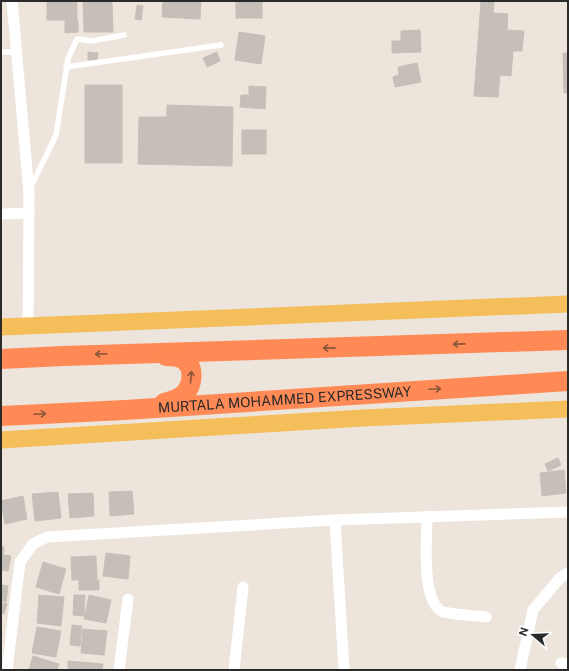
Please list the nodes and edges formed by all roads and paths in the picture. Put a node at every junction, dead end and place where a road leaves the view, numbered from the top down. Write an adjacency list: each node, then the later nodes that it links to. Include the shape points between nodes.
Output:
1 (12, 1): 5 (street)
2 (124, 34): 6 (lane, via 92,41 77,39)
3 (221, 45): 6 (lane)
4 (1, 52): 5 (lane)
5 (16, 52): 7 (street)
6 (66, 67): 7 (lane, via 56,135)
7 (29, 193): 8 (street)
8 (29, 213): 9 (street); 11 (street)
9 (1, 214)
10 (568, 304): 11 (main road)
11 (28, 325): 13 (main road)
12 (568, 326): 15 (highway)
13 (1, 327)
14 (568, 340): 15 (highway)
15 (484, 344): 16 (highway, one-way to 16)
16 (131, 353): 17 (highway, one-way to 17); 20 (highway, one-way to 16, via 180,398 186,392 191,377 188,363 183,359)
17 (1, 359)
18 (568, 381): 20 (highway, MURTALA MOHAMMED EXPRESSWAY, one-way to 18)
19 (568, 409): 22 (main road, via 379,417)
20 (125, 410): 21 (highway, MURTALA MOHAMMED EXPRESSWAY, one-way to 20)
21 (1, 416)
22 (1, 440)
23 (568, 512): 24 (street)
24 (427, 516): 25 (street); 29 (street, via 428,589 432,603 442,612)
25 (335, 520): 30 (street, via 47,537 33,544 20,562); 33 (street)
26 (568, 572): 34 (street, via 533,610)
27 (243, 587): 32 (street)
28 (128, 599): 31 (street)
29 (486, 617)
30 (7, 670)
31 (119, 670)
32 (234, 670)
33 (344, 670)
34 (520, 670)

